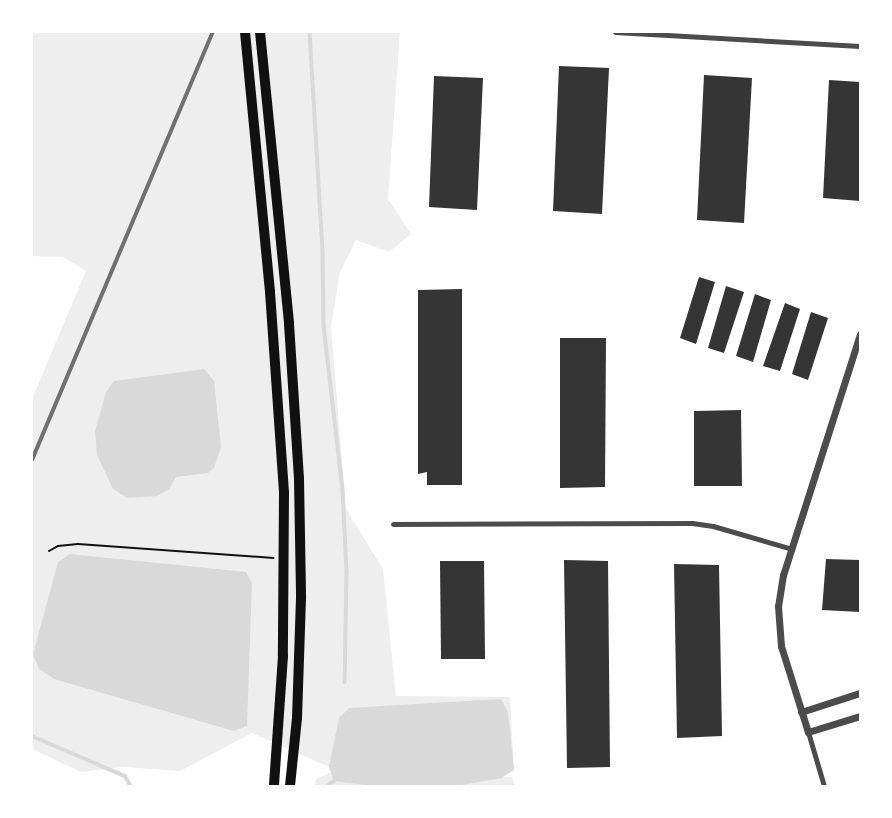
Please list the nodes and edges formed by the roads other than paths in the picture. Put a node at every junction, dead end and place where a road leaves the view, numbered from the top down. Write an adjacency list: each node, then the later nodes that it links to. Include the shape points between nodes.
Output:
1 (245, 32): 12 (highway, via 271,292 284,493 283,656)
2 (615, 32): 4 (street)
3 (260, 34): 13 (highway, via 289,324 299,479 297,719)
4 (860, 46)
5 (860, 334): 7 (street)
6 (393, 524): 7 (street, via 692,523)
7 (792, 550): 9 (street, via 780,587 778,627)
8 (860, 693): 9 (street)
9 (801, 712): 11 (street)
10 (860, 716): 11 (street)
11 (808, 732): 14 (street)
12 (274, 786)
13 (290, 786)
14 (824, 786)

